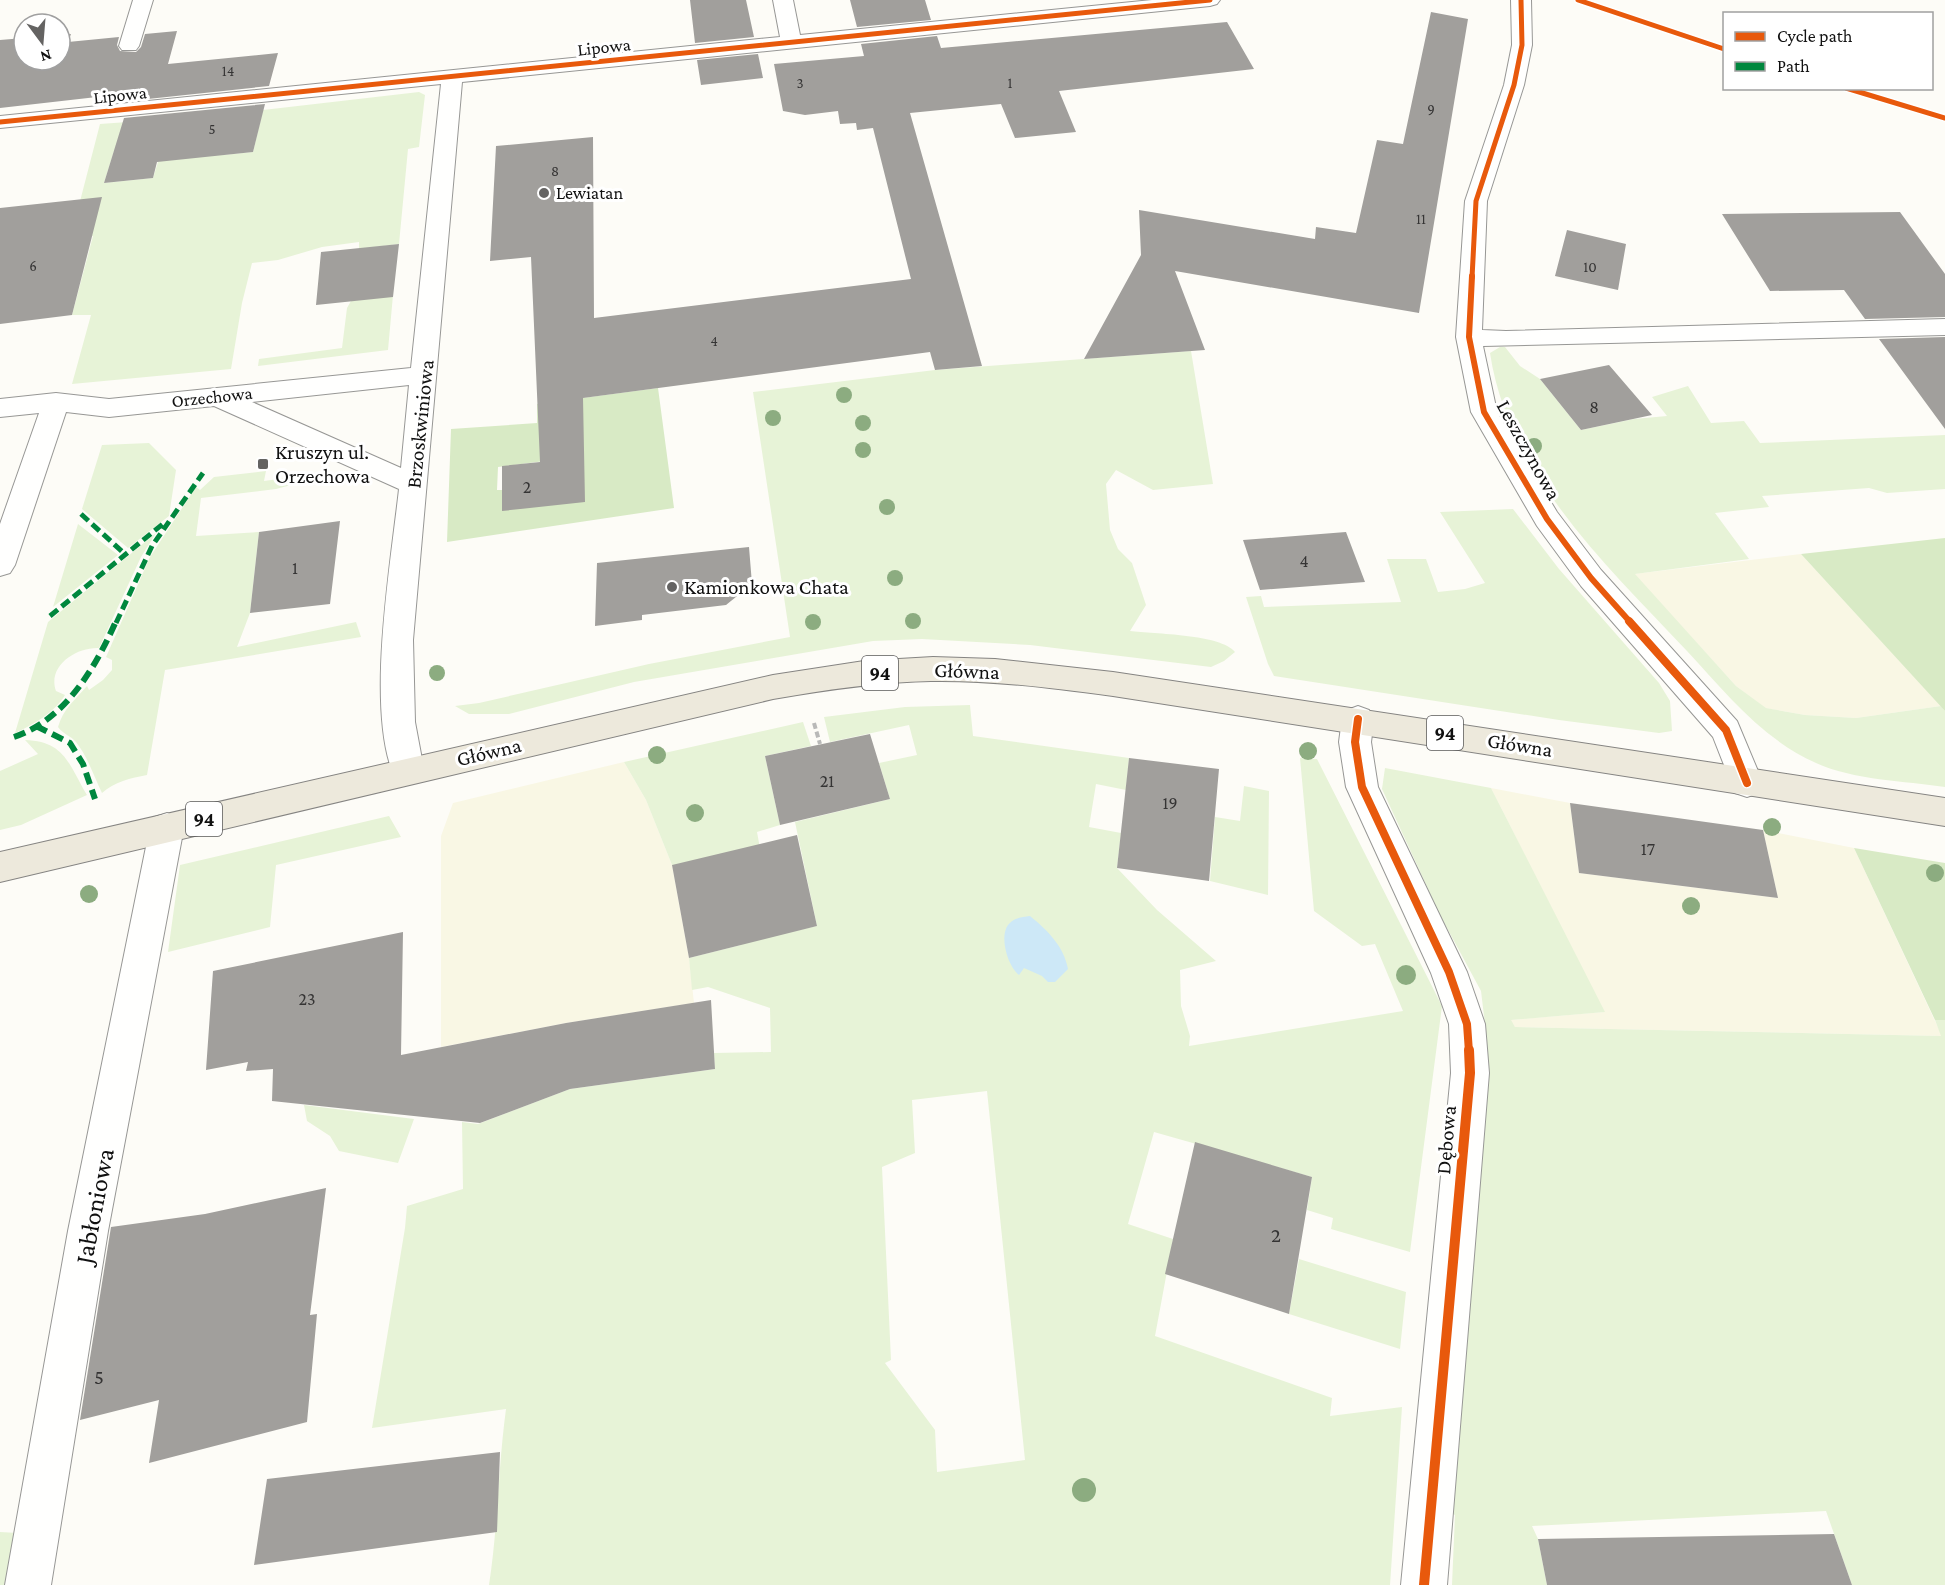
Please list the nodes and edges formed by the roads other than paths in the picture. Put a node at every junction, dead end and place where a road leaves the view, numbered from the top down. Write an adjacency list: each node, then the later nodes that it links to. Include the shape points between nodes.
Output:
1 (143, 0): 6 (street)
2 (783, 0): 5 (street)
3 (1210, 0): 5 (street, Lipowa)
4 (1521, 0): 10 (street, Leszczynowa, via 1522,45 1514,85 1476,201)
5 (791, 42): 7 (street, Lipowa)
6 (129, 46)
7 (452, 77): 8 (street, Lipowa); 11 (street, Brzoskwiniowa)
8 (0, 122)
9 (1945, 327): 10 (street)
10 (1469, 337): 19 (street, Leszczynowa, via 1484,412 1547,519 1591,578 1726,730)
11 (424, 375): 12 (street, Orzechowa); 15 (street, Brzoskwiniowa)
12 (218, 397): 13 (street, Orzechowa, via 109,408); 15 (street)
13 (56, 402): 14 (street, Orzechowa); 16 (street)
14 (0, 408)
15 (414, 485): 18 (street, Brzoskwiniowa, via 397,694 401,747)
16 (0, 565)
17 (1358, 719): 18 (main road, Główna / 94, via 1034,674 954,669 906,671 773,687); 19 (main road, Główna / 94); 24 (street, Dębowa, via 1355,742 1362,787 1449,972 1467,1024 1470,1073)
18 (408, 770): 21 (main road, Główna / 94)
19 (1747, 783): 20 (main road, Główna / 94)
20 (1945, 812)
21 (167, 827): 22 (main road, Główna / 94); 23 (street, Jabłoniowa, via 88,1231)
22 (0, 867)
23 (28, 1585)
24 (1424, 1585)

